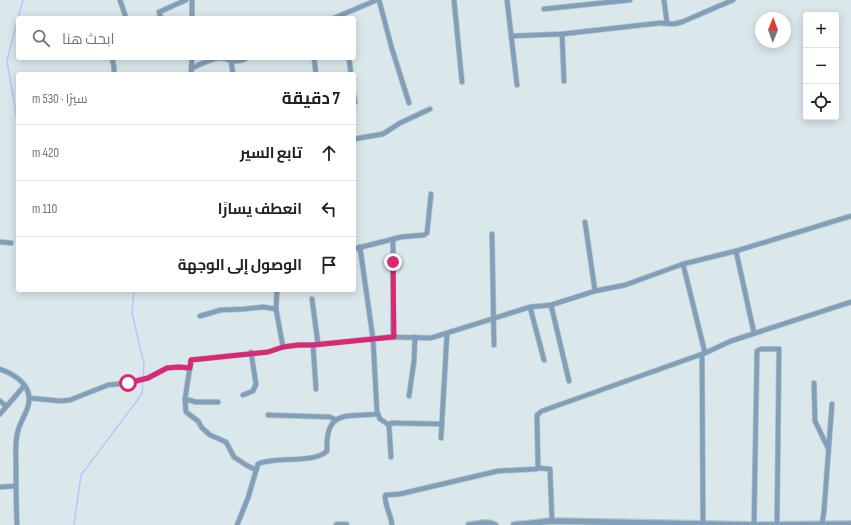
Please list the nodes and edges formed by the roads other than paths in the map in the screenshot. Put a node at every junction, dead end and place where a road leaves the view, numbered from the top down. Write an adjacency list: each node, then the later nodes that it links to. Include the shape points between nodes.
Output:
1 (120, 0): 11 (street)
2 (186, 0): 12 (street, via 159,12)
3 (192, 0): 13 (street)
4 (378, 0): 14 (street); 34 (street)
5 (454, 0): 32 (street)
6 (507, 0): 17 (street)
7 (630, 0): 10 (street)
8 (664, 0): 15 (street)
9 (733, 0): 15 (street, via 682,22)
10 (544, 9)
11 (125, 16)
12 (160, 16)
13 (192, 16)
14 (344, 16)
15 (667, 23): 16 (street)
16 (562, 34): 17 (street); 31 (street)
17 (511, 36): 33 (street)
18 (112, 60): 26 (street)
19 (192, 60): 25 (street)
20 (213, 60): 25 (street)
21 (242, 60): 24 (street)
22 (314, 60): 29 (street)
23 (349, 60): 30 (street)
24 (232, 61): 28 (street)
25 (192, 68): 27 (street)
26 (114, 72)
27 (192, 72)
28 (233, 72)
29 (316, 72)
30 (351, 72)
31 (564, 81)
32 (462, 82)
33 (517, 85)
34 (409, 103)
35 (430, 109): 36 (street, via 382,134)
36 (356, 139)
37 (432, 194): 41 (street, via 426,233)
38 (851, 216): 46 (street)
39 (585, 222): 48 (street)
40 (492, 234): 56 (street)
41 (394, 239): 44 (street); 59 (street)
42 (0, 242): 43 (street)
43 (11, 244)
44 (360, 247): 45 (street); 61 (street)
45 (356, 248)
46 (736, 251): 47 (street); 57 (street)
47 (683, 264): 48 (street, via 625,285); 67 (street)
48 (595, 291): 52 (street)
49 (277, 292): 54 (street)
50 (312, 298): 62 (street)
51 (851, 302): 57 (street)
52 (550, 305): 53 (street); 71 (street)
53 (530, 307): 56 (street); 68 (street)
54 (276, 309): 55 (street, via 263,306 222,310); 65 (street)
55 (200, 316)
56 (493, 319): 58 (street); 64 (street)
57 (754, 333): 67 (street)
58 (447, 334): 60 (street, via 431,338); 87 (street)
59 (394, 337): 60 (street); 61 (street)
60 (415, 337): 76 (street)
61 (373, 339): 62 (street); 84 (street)
62 (318, 344): 63 (street)
63 (313, 345): 65 (street); 74 (street)
64 (494, 345)
65 (283, 347): 66 (street, via 268,352)
66 (251, 352): 69 (street, via 191,360); 75 (street, via 256,384 253,391)
67 (704, 354): 92 (street, via 538,412); 109 (street)
68 (544, 360)
69 (190, 368): 77 (street, via 167,368 148,378 108,385 70,400); 78 (street)
70 (0, 369): 73 (street, via 10,372)
71 (569, 381)
72 (814, 383): 90 (street, via 815,421)
73 (24, 386): 77 (street); 82 (street)
74 (316, 389)
75 (243, 395)
76 (409, 396)
77 (29, 398): 94 (street, via 28,408 16,437)
78 (185, 398): 80 (street, via 196,402); 93 (street, via 186,412 210,435 226,442 234,457)
79 (0, 401): 82 (street)
80 (218, 402)
81 (832, 404): 90 (street)
82 (6, 406): 83 (street)
83 (0, 414)
84 (378, 414): 86 (street, via 350,415); 88 (street)
85 (268, 415): 86 (street, via 330,416)
86 (336, 420): 93 (street, via 332,423 326,438 327,451 324,454 260,463)
87 (442, 424): 88 (street); 89 (street)
88 (388, 425): 91 (street)
89 (441, 438)
90 (828, 448): 111 (street)
91 (391, 457)
92 (538, 468): 96 (street, via 550,469); 104 (street, via 498,471 386,495 384,496)
93 (256, 470): 101 (street)
94 (16, 486): 95 (street); 100 (street)
95 (0, 487)
96 (552, 522): 97 (street); 109 (street)
97 (545, 524): 108 (street)
98 (777, 524): 110 (street); 110 (street, via 779,348 756,351); 111 (street)
99 (851, 524): 111 (street)
100 (17, 525)
101 (237, 525)
102 (338, 525): 103 (street)
103 (346, 525)
104 (392, 525)
105 (469, 525): 106 (street)
106 (495, 525)
107 (514, 525): 108 (street)
108 (520, 525)
109 (703, 525): 110 (street)
110 (754, 525)
111 (822, 525)

